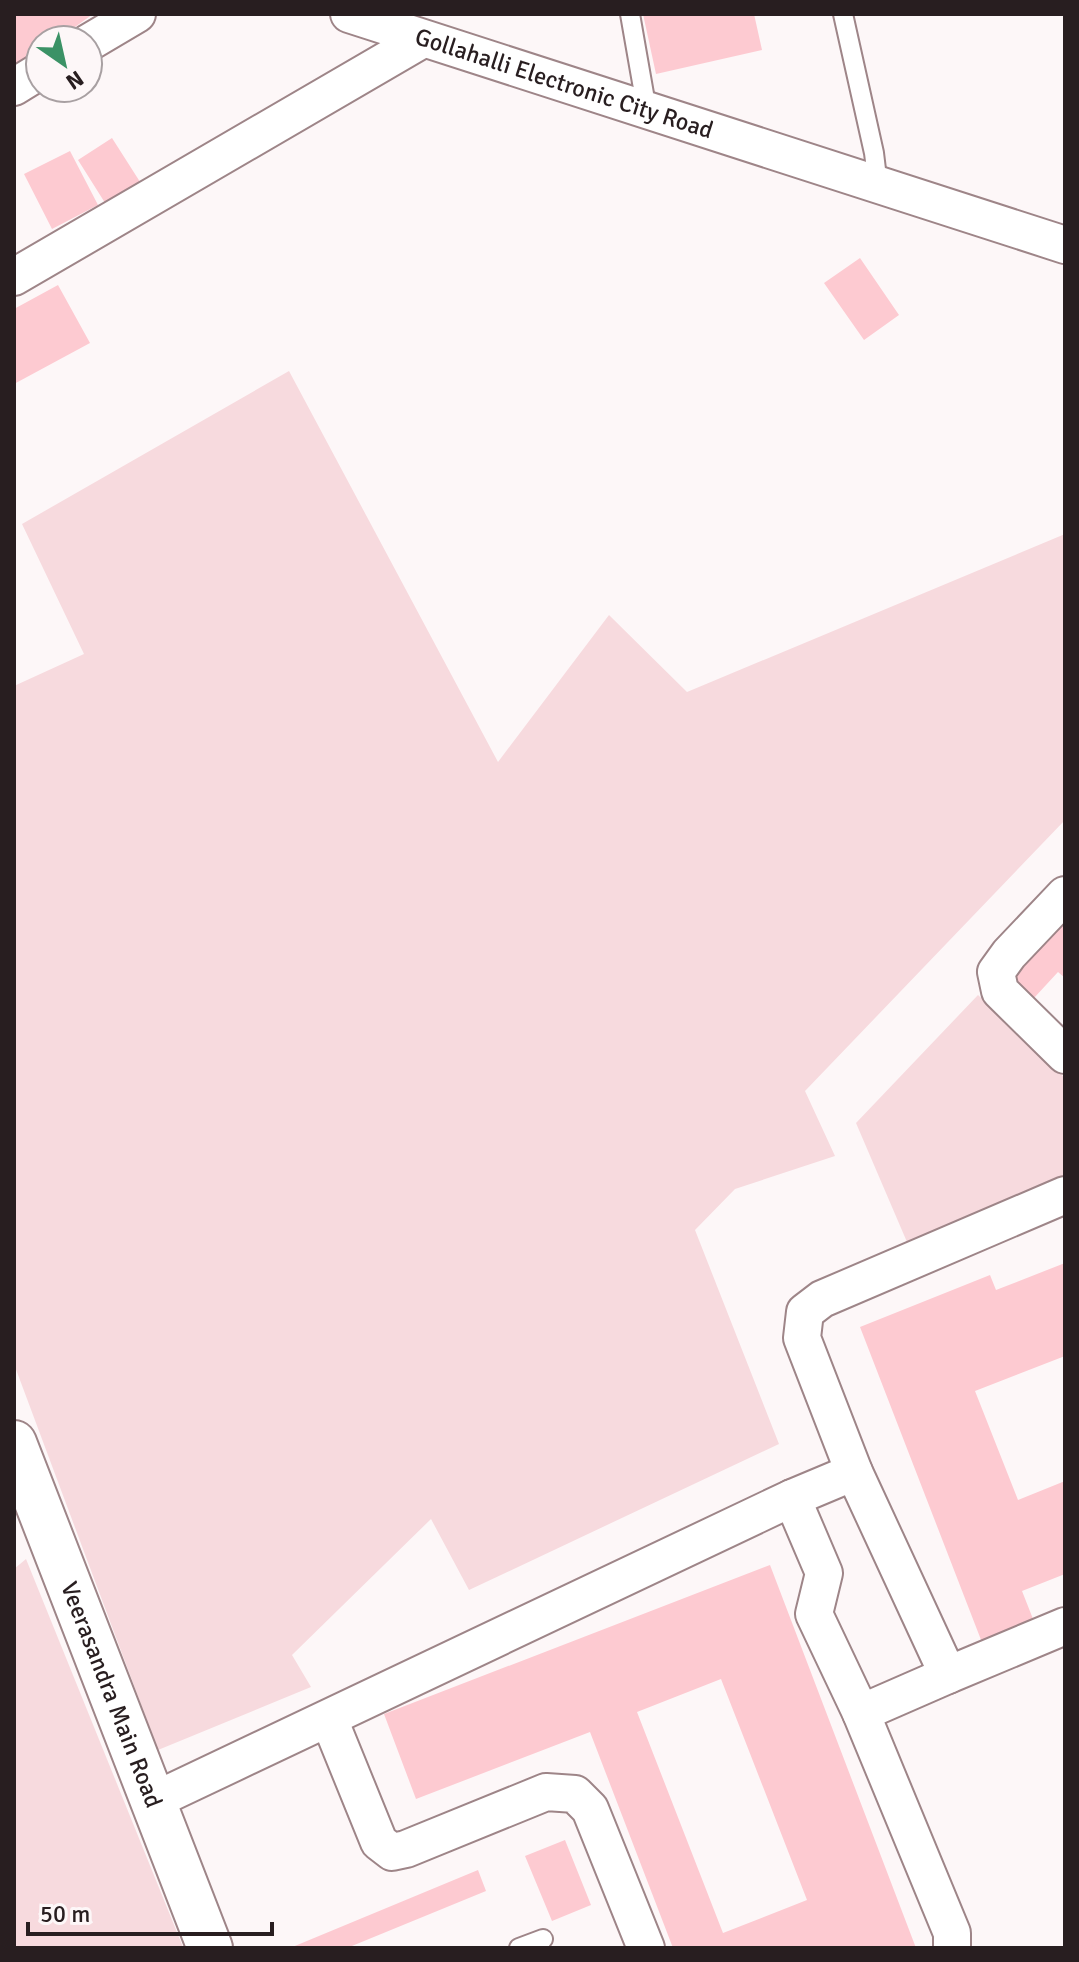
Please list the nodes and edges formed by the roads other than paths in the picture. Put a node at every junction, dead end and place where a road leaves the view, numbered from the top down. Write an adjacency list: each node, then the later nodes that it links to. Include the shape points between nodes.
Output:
1 (137, 14): 6 (street)
2 (349, 14): 5 (street)
3 (630, 14): 7 (lane)
4 (843, 14): 8 (lane)
5 (420, 26): 7 (street, Gollahalli Electronic City Road); 10 (street, Gollahalli Electronic City Road)
6 (104, 34)
7 (647, 111): 8 (street, Gollahalli Electronic City Road)
8 (878, 186): 9 (street, Gollahalli Electronic City Road)
9 (1065, 245)
10 (14, 277)
11 (1065, 895): 12 (street, via 996,972 1000,991)
12 (1065, 1055)
13 (1065, 1195): 15 (street, via 822,1299 805,1312 802,1338)
14 (14, 1443): 21 (street, Veerasandra Main Road)
15 (854, 1472): 16 (street); 18 (street)
16 (792, 1498): 19 (street, via 824,1573 814,1614); 20 (street)
17 (1065, 1626): 18 (street)
18 (948, 1675): 19 (street)
19 (861, 1713): 26 (street, via 952,1933)
20 (329, 1719): 21 (street); 25 (street, via 379,1842 392,1852 546,1792 575,1794 590,1809)
21 (151, 1802): 23 (street, Veerasandra Main Road)
22 (543, 1939): 24 (lane)
23 (210, 1948)
24 (519, 1948)
25 (646, 1948)
26 (952, 1948)

